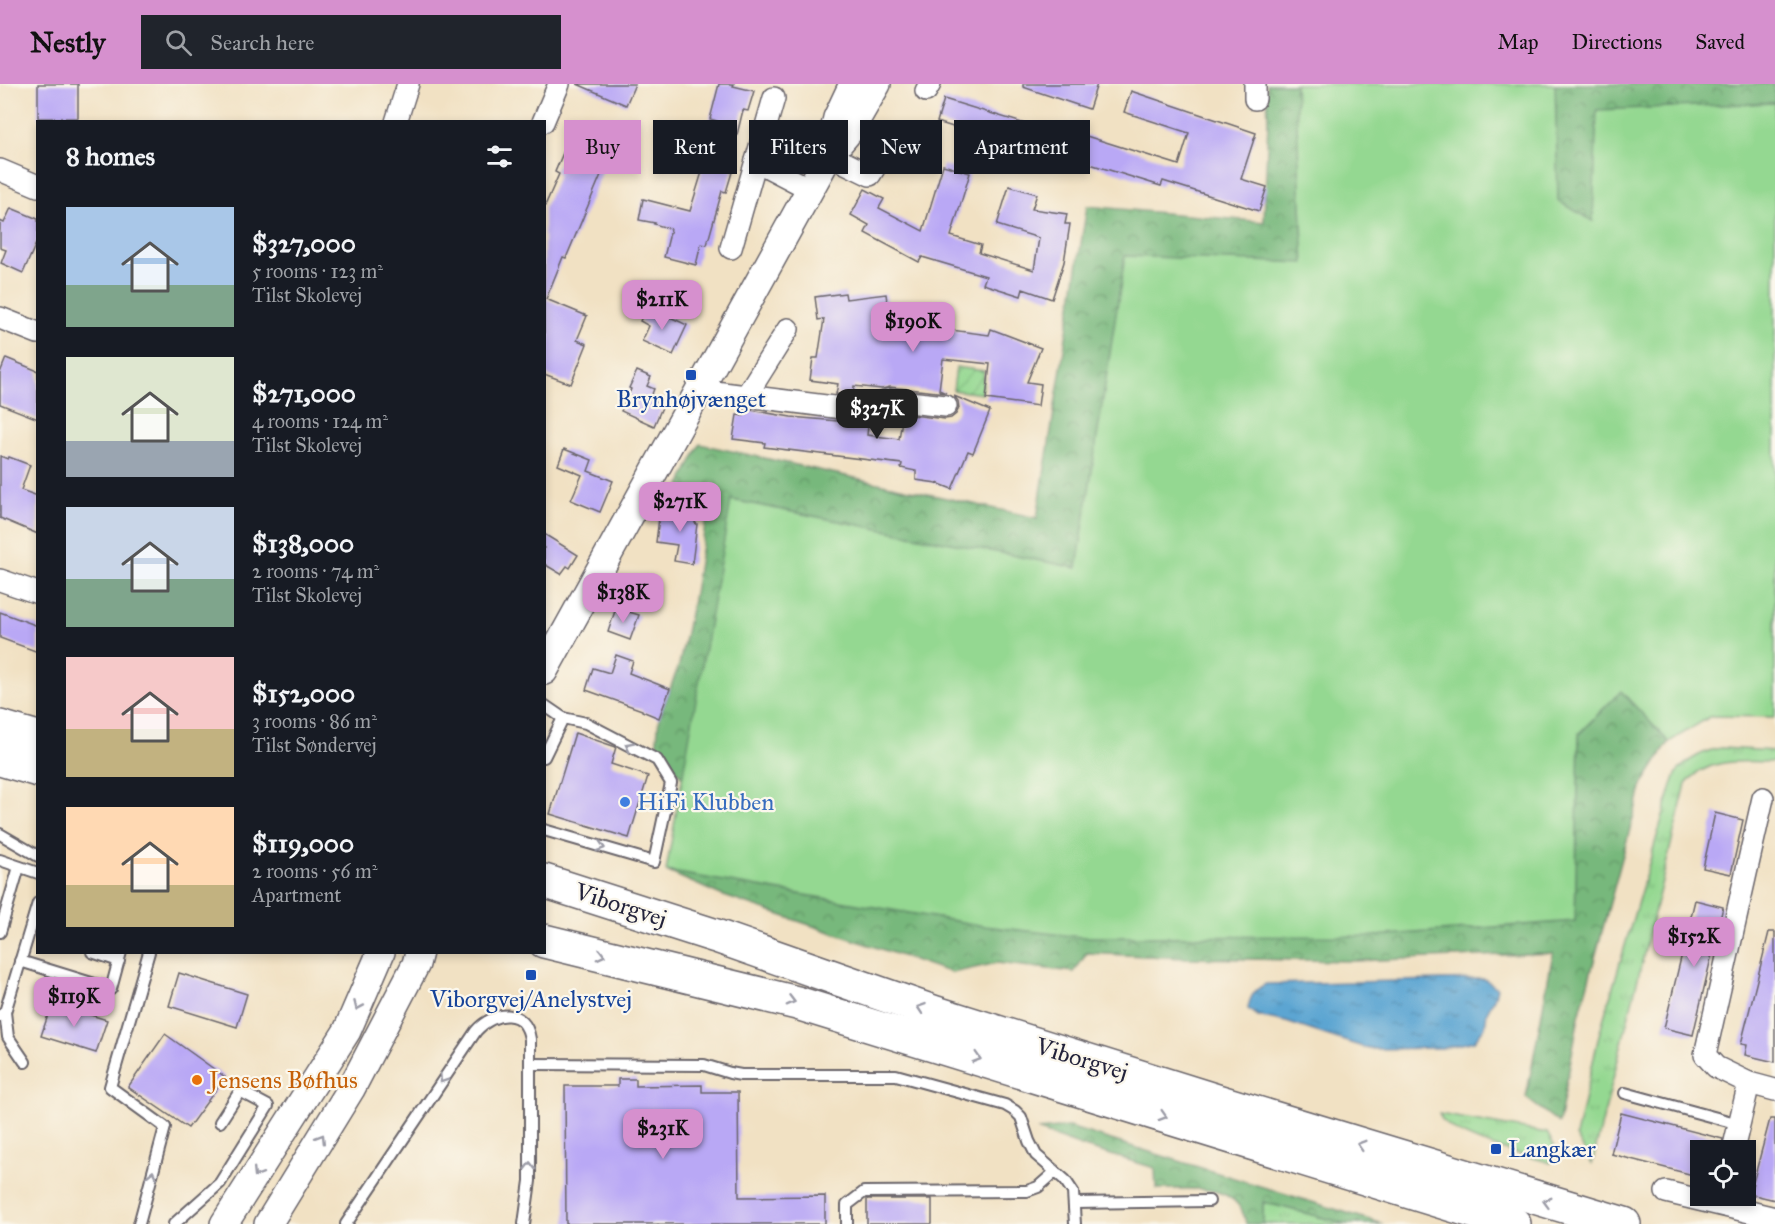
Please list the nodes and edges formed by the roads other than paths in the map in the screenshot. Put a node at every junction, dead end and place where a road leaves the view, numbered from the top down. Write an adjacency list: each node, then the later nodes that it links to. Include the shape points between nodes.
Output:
1 (408, 84): 6 (street)
2 (559, 84): 7 (street)
3 (853, 84): 9 (street)
4 (877, 84): 10 (street)
5 (774, 98): 8 (street)
6 (397, 120)
7 (544, 120)
8 (768, 120)
9 (837, 120)
10 (848, 133)
11 (0, 170): 15 (street)
12 (752, 174): 17 (street)
13 (781, 174): 16 (street)
14 (818, 174): 16 (street)
15 (36, 185)
16 (810, 189): 21 (street)
17 (731, 248)
18 (0, 318): 20 (street)
19 (788, 329): 22 (street)
20 (36, 332)
21 (699, 390): 22 (street); 26 (street)
22 (746, 396): 23 (street, via 866,411 889,400)
23 (946, 406)
24 (0, 580): 25 (street)
25 (36, 592)
26 (546, 667)
27 (546, 706): 28 (lane)
28 (563, 718): 31 (lane); 35 (lane, one-way to 28, via 654,862 671,783 657,760 586,723)
29 (0, 727): 30 (main road)
30 (36, 737)
31 (546, 753)
32 (0, 759): 33 (main road)
33 (36, 769)
34 (1763, 798): 55 (street, via 1706,1054 1716,1067)
35 (546, 831)
36 (0, 834): 37 (lane)
37 (36, 855)
38 (0, 860): 39 (lane)
39 (19, 867): 40 (lane); 43 (lane)
40 (36, 872)
41 (546, 882): 77 (main road, Viborgvej, one-way to 41, via 936,1013)
42 (36, 913): 44 (lane)
43 (0, 932)
44 (33, 935): 51 (lane)
45 (546, 940): 76 (main road, Viborgvej, one-way to 76, via 797,1003)
46 (103, 954): 50 (lane)
47 (148, 954): 68 (lane, one-way to 47, via 165,1127 110,1087)
48 (380, 954): 70 (street, one-way to 70, via 347,1031)
49 (418, 954): 71 (street, one-way to 49, via 351,1089)
50 (120, 957): 51 (lane, via 111,989)
51 (20, 961): 52 (lane)
52 (2, 1014): 53 (lane, via 8,1037)
53 (24, 1062)
54 (530, 1064): 61 (lane, via 704,1065 741,1075 896,1075 1015,1111 1036,1155); 72 (lane, one-way to 72, via 530,1039 524,1022 516,1017 498,1016 482,1024); 73 (lane, one-way to 54, via 530,1181)
55 (1749, 1083): 56 (street); 59 (street)
56 (1775, 1090)
57 (1625, 1093): 59 (lane)
58 (220, 1122): 69 (lane, via 240,1092 267,1106 220,1183)
59 (1739, 1124): 60 (street)
60 (1735, 1140)
61 (1055, 1172): 65 (lane, via 1073,1192); 74 (lane, via 1027,1191 864,1192 847,1204)
62 (1666, 1192): 63 (street)
63 (1690, 1195)
64 (1209, 1201): 65 (lane)
65 (1075, 1203): 75 (lane)
66 (1739, 1206): 67 (street)
67 (1775, 1218)
68 (139, 1224)
69 (174, 1224)
70 (224, 1224)
71 (268, 1224)
72 (346, 1224)
73 (524, 1224)
74 (847, 1224)
75 (1075, 1224)
76 (1514, 1224)
77 (1624, 1224)

